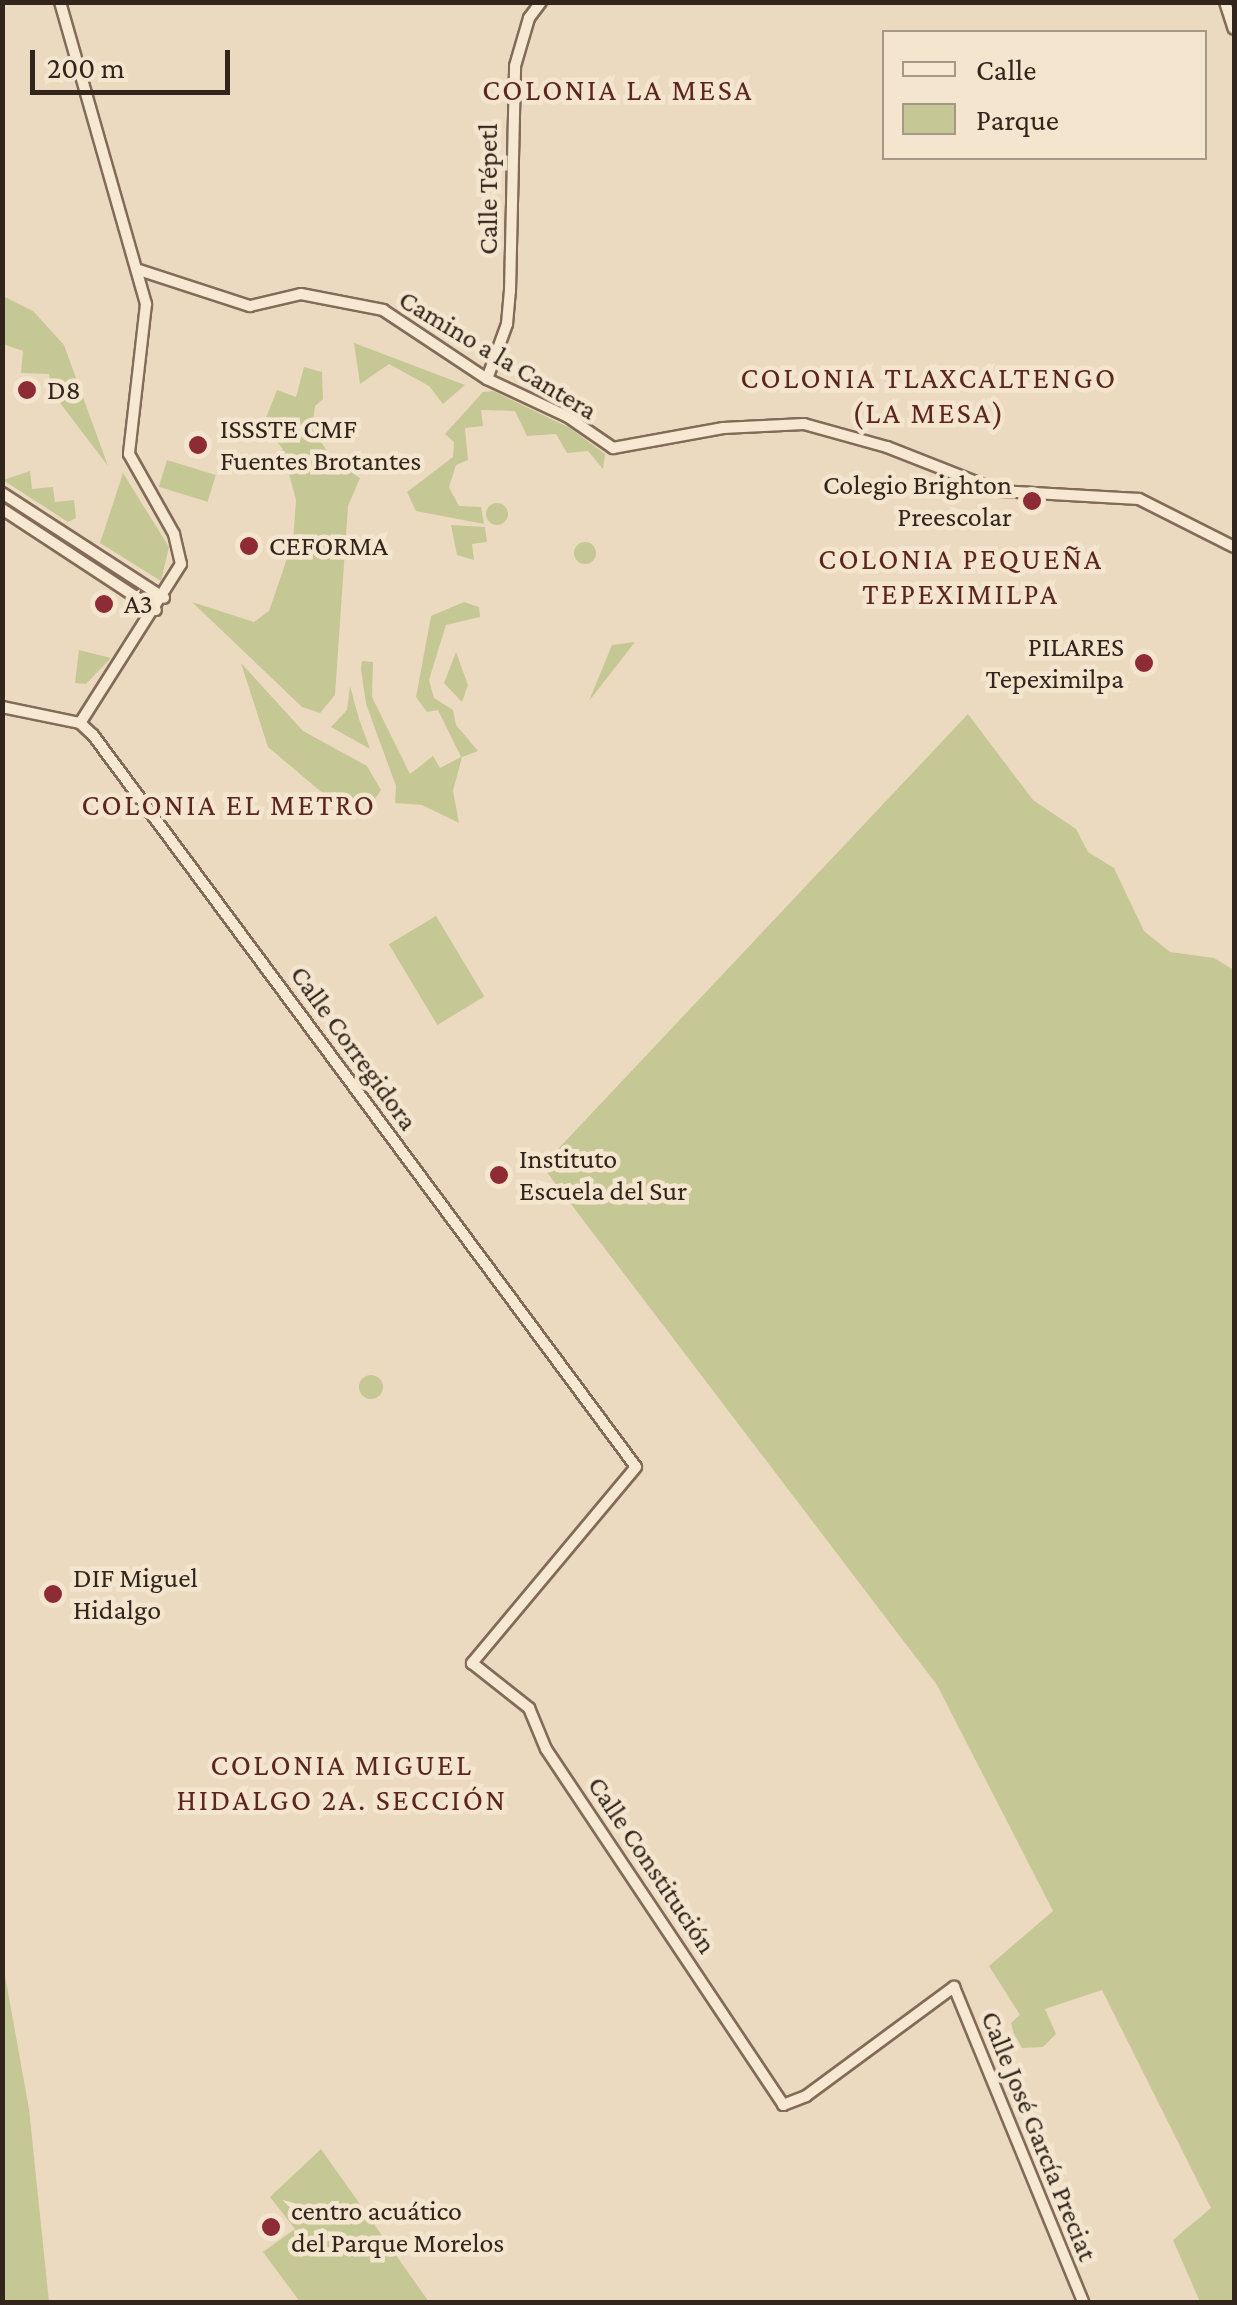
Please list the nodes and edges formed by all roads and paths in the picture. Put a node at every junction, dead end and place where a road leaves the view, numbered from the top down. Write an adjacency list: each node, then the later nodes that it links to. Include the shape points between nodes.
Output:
1 (60, 2): 5 (street)
2 (541, 2): 6 (street, Calle Tépetl, via 529,18 515,66 509,308)
3 (1225, 2): 4 (street)
4 (1234, 29)
5 (140, 270): 6 (street, Camino a la Cantera, via 250,306 301,294 383,310); 12 (street, via 146,327 129,454 179,544 180,564)
6 (487, 379): 11 (street, Camino a la Cantera, via 568,416 613,448 723,428 804,424 887,447 999,491 1139,499)
7 (2, 493): 9 (street)
8 (2, 508): 10 (street)
9 (42, 518): 10 (street); 12 (street)
10 (34, 529): 13 (street)
11 (1234, 547)
12 (164, 598): 13 (street)
13 (156, 610): 15 (street)
14 (2, 707): 15 (street)
15 (80, 723): 16 (street, Calle Corregidora, via 636,1467)
16 (472, 1664): 17 (street, Calle Constitución, via 529,1708 546,1749 783,2105 806,2096)
17 (954, 1988): 18 (street, Calle José García Preciat)
18 (1083, 2302)

